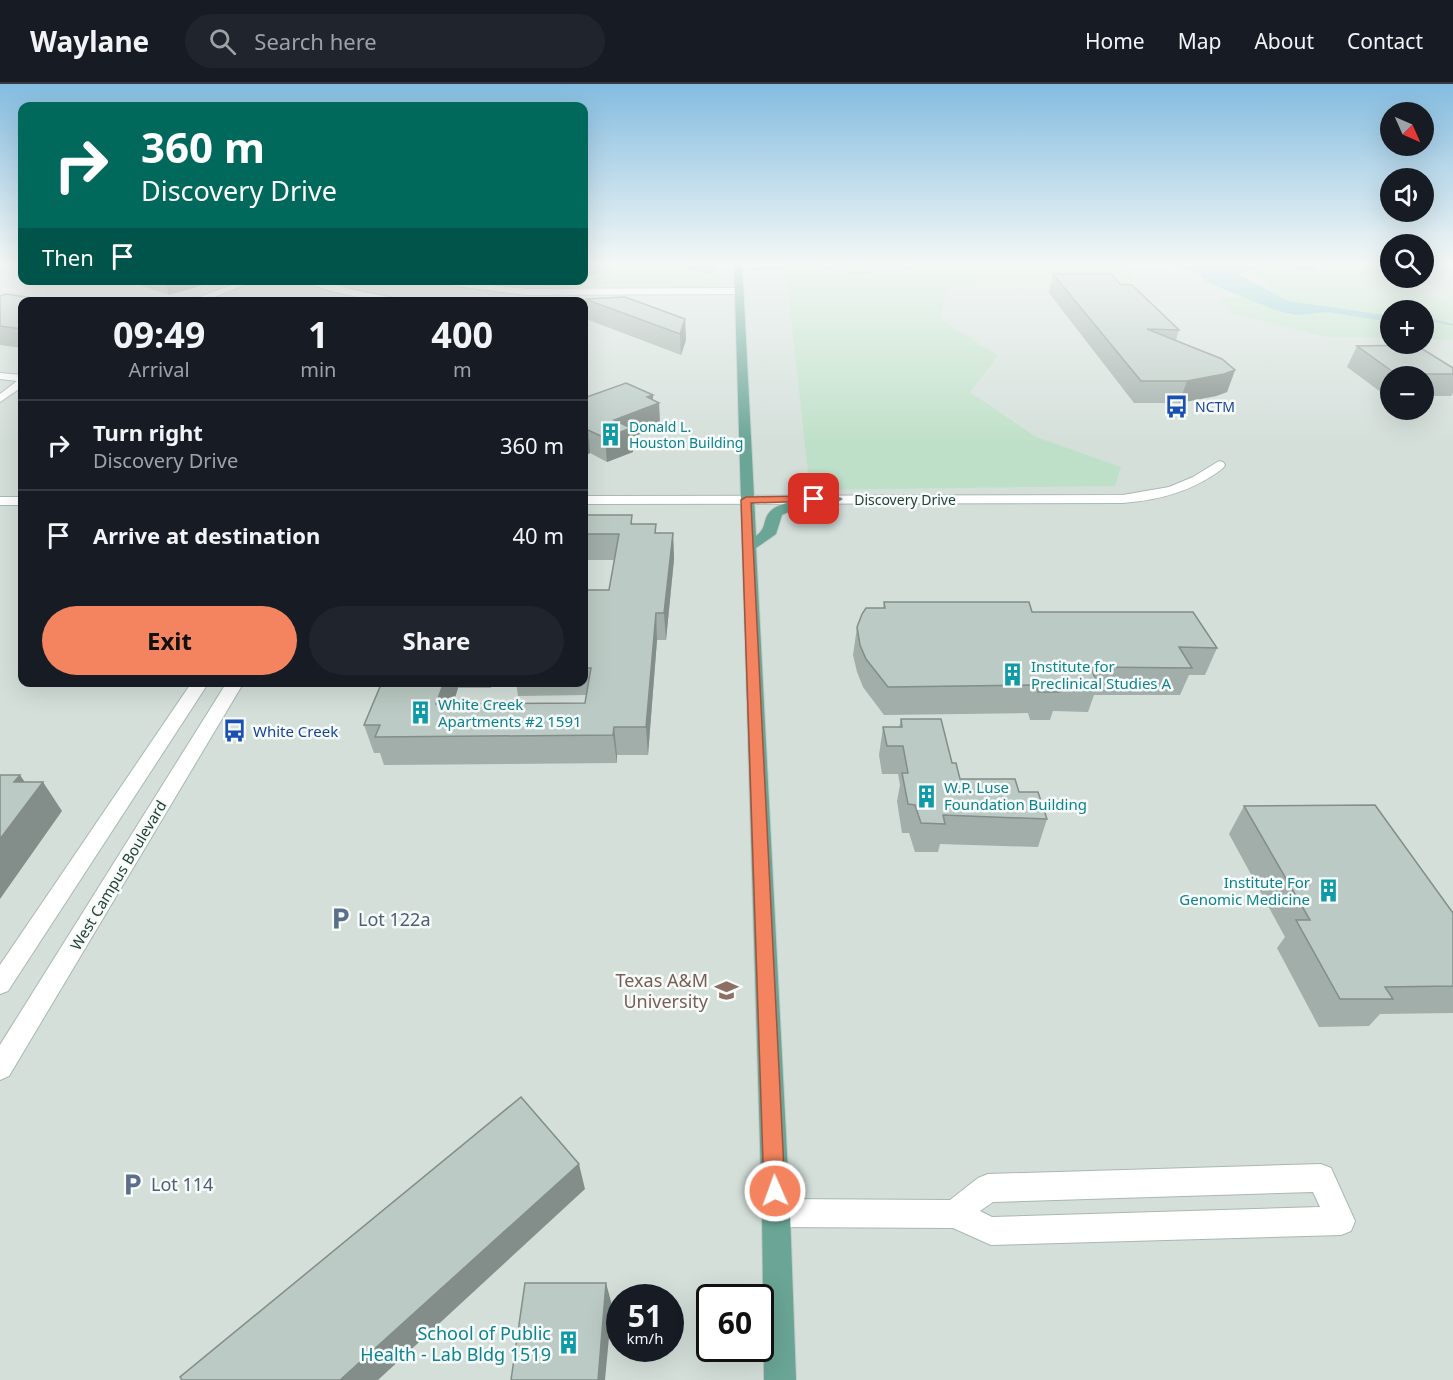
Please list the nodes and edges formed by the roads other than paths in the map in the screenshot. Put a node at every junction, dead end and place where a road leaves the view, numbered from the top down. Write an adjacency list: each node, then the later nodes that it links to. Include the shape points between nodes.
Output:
1 (740, 322): 9 (main road)
2 (0, 376): 3 (street)
3 (18, 379)
4 (18, 383): 5 (street)
5 (0, 399)
6 (1219, 465): 7 (street, Discovery Drive, via 1177,489 1137,498)
7 (836, 499): 9 (street, Discovery Drive); 12 (main road, via 777,512 771,531)
8 (588, 500): 9 (street, Discovery Drive)
9 (746, 500): 12 (main road)
10 (0, 501): 11 (street)
11 (18, 501)
12 (748, 548): 17 (main road)
13 (198, 687): 15 (street)
14 (233, 687): 16 (street, West Campus Boulevard)
15 (0, 984)
16 (0, 1068)
17 (776, 1213): 18 (street); 19 (main road)
18 (954, 1214): 18 (street, via 988,1188 1321,1178 1341,1221 992,1231)
19 (780, 1380)

